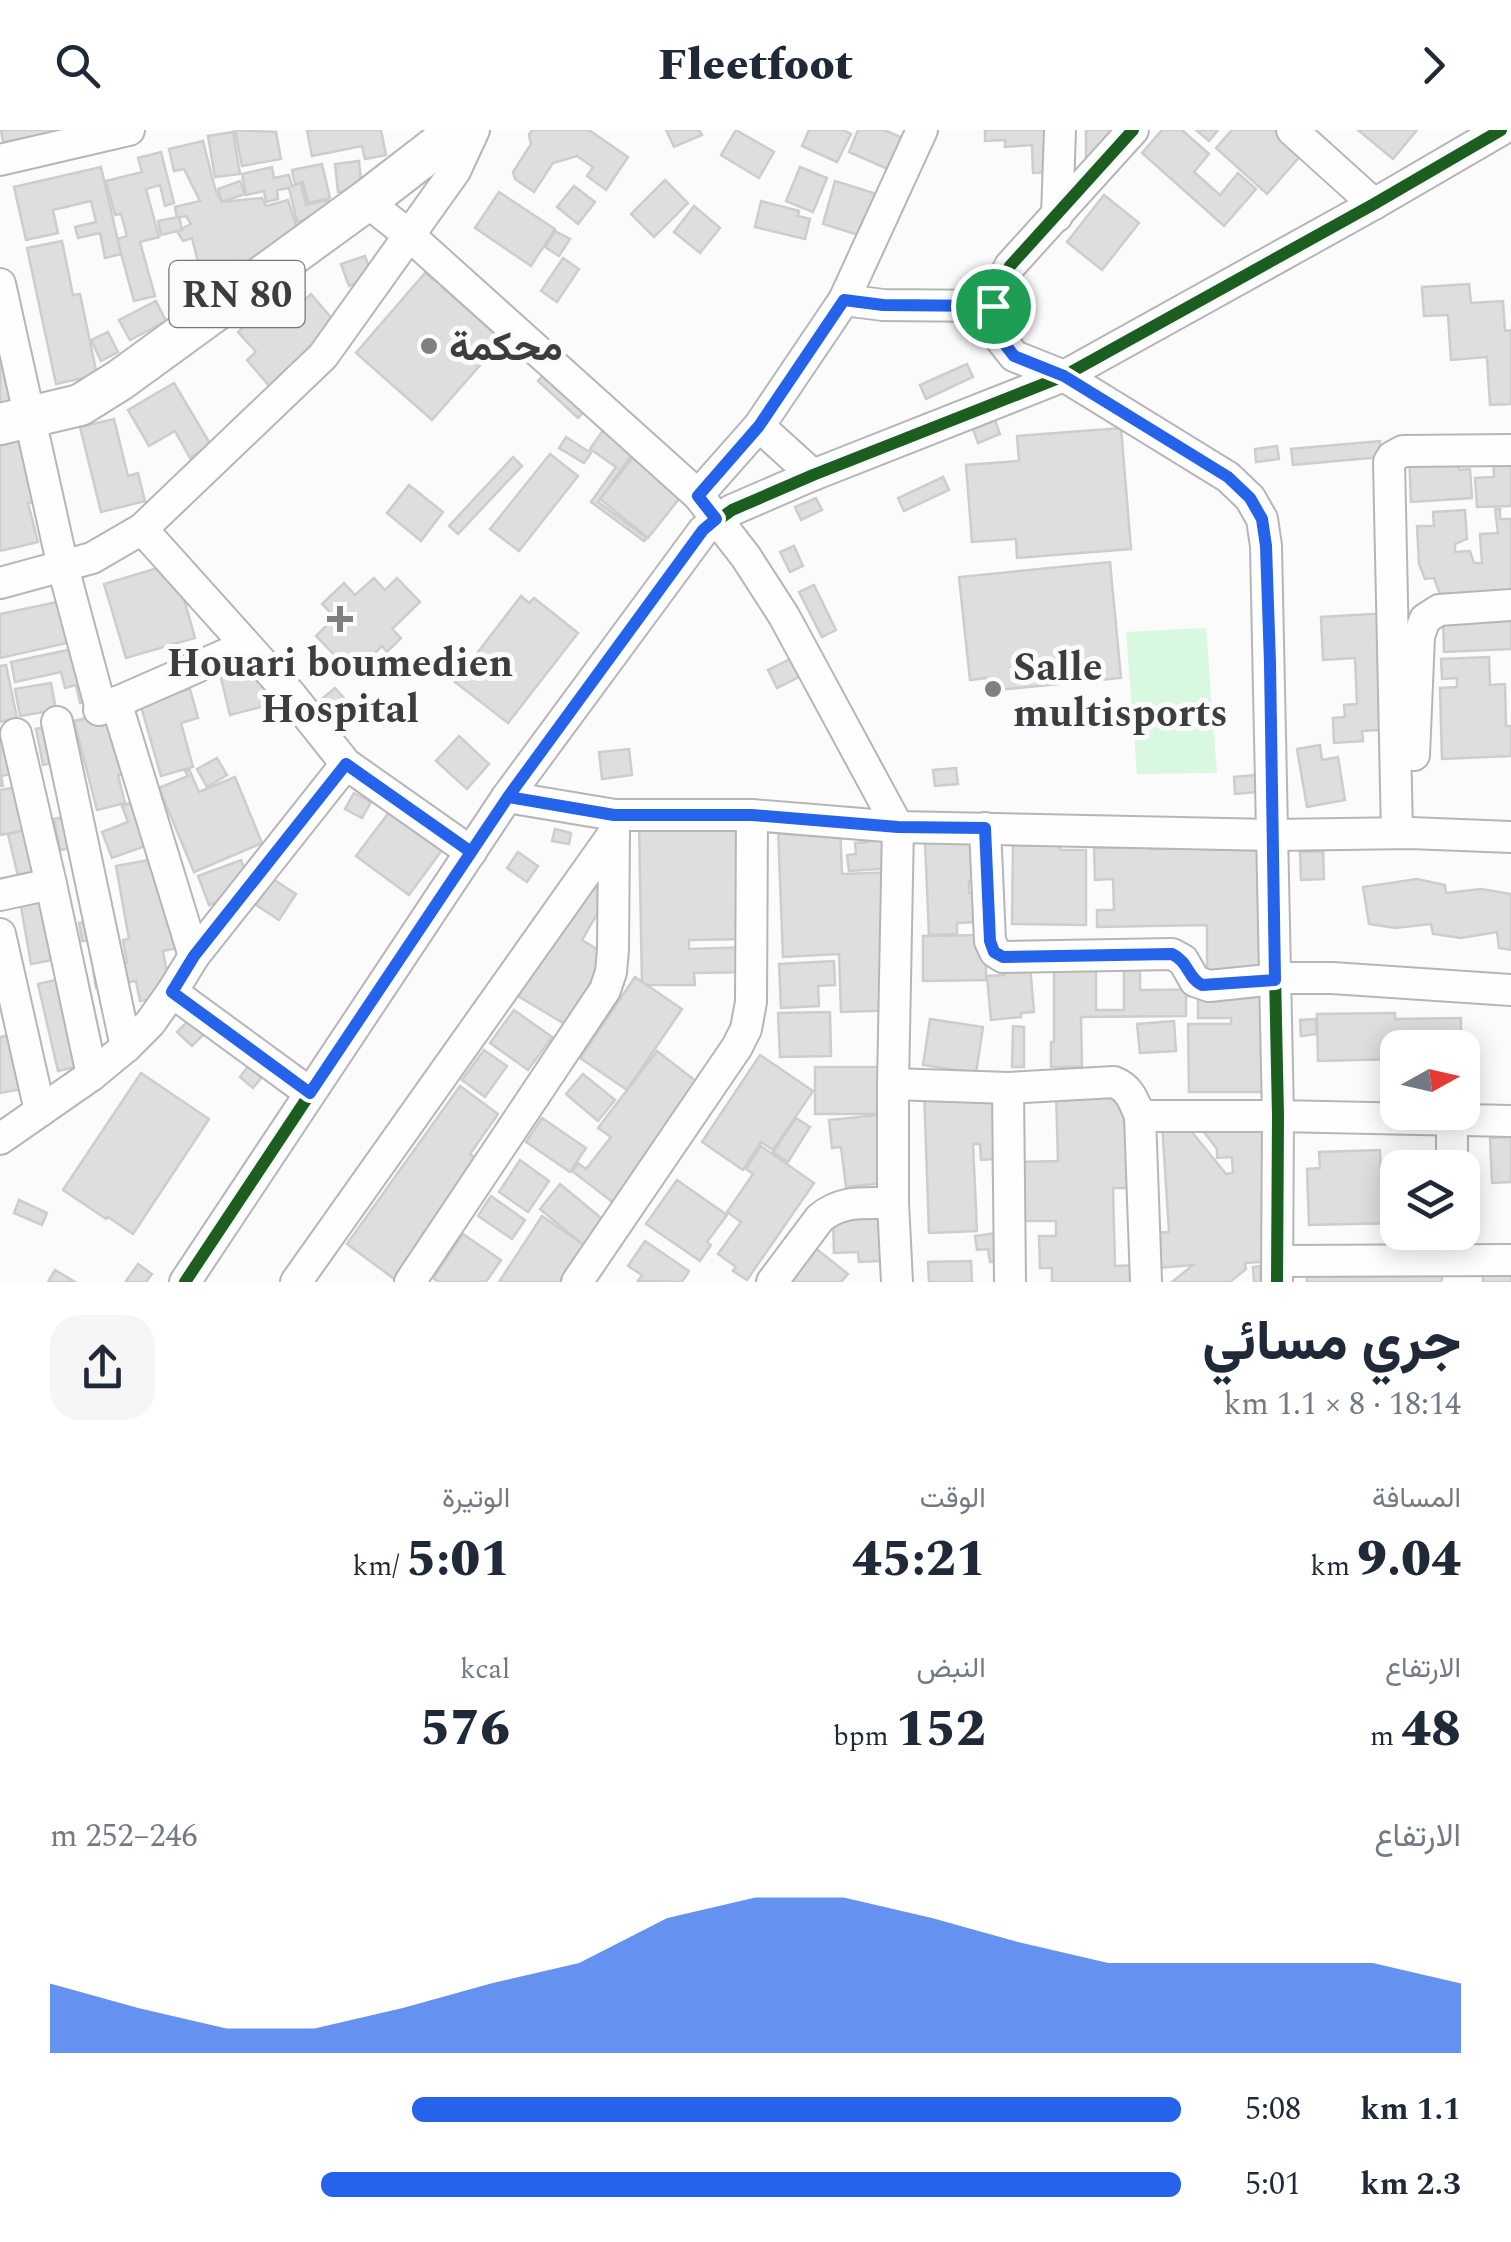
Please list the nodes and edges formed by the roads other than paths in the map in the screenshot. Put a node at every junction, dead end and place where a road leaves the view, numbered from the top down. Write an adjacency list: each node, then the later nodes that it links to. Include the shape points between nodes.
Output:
1 (129, 130): 10 (street)
2 (458, 130): 11 (main road, RN 80)
3 (474, 130): 14 (street)
4 (922, 130): 16 (street)
5 (1060, 130): 13 (street)
6 (1133, 130): 13 (street)
7 (1292, 130): 9 (street)
8 (1500, 130): 12 (street)
9 (1328, 141): 12 (street)
10 (0, 160)
11 (366, 201): 14 (street); 19 (main road, RN 80, via 120,380 80,405)
12 (1374, 204): 18 (street)
13 (1057, 216): 17 (street, via 1010,266)
14 (410, 236): 23 (street); 24 (street, via 323,356)
15 (0, 284): 19 (street)
16 (844, 300): 17 (street); 20 (street)
17 (993, 306): 18 (street, via 1000,338 1014,356)
18 (1064, 376): 22 (street); 39 (street, via 1228,477 1262,519)
19 (16, 421): 25 (street)
20 (759, 426): 22 (street); 23 (street)
21 (1511, 450): 38 (street, via 1402,451 1390,462)
22 (813, 475): 23 (street, via 732,510)
23 (708, 507): 33 (street, via 703,530); 36 (street, via 784,616)
24 (142, 528): 25 (street); 28 (street)
25 (64, 567): 26 (street); 29 (street)
26 (0, 583)
27 (1511, 605): 38 (street, via 1439,610 1421,627)
28 (246, 646): 29 (street); 32 (street)
29 (109, 706): 30 (street); 45 (street)
30 (57, 722): 31 (street); 49 (street)
31 (8, 736): 42 (street)
32 (346, 764): 41 (street); 45 (street)
33 (508, 797): 35 (street); 41 (street)
34 (752, 815): 35 (street); 36 (street); 68 (street, via 746,1029)
35 (614, 824): 66 (street); 67 (street, via 612,972 605,990)
36 (898, 827): 37 (street); 51 (street)
37 (985, 828): 39 (street); 46 (street, via 990,941 1003,957 1172,954 1202,985)
38 (1404, 833): 39 (street); 40 (street)
39 (1273, 835): 46 (street)
40 (1511, 838)
41 (471, 852): 53 (street)
42 (51, 884): 43 (street); 50 (street)
43 (0, 895)
44 (0, 934): 54 (street)
45 (194, 956): 48 (street)
46 (1275, 980): 47 (street); 56 (street)
47 (1511, 990)
48 (172, 992): 49 (street); 53 (street)
49 (126, 1048): 50 (street)
50 (92, 1074): 54 (street)
51 (893, 1084): 52 (street); 61 (street)
52 (1008, 1088): 55 (street, via 1114,1082 1130,1092); 71 (street)
53 (310, 1093): 65 (street)
54 (40, 1111): 60 (street)
55 (1140, 1116): 56 (street); 72 (street)
56 (1278, 1116): 57 (street); 64 (street)
57 (1380, 1120)
58 (1511, 1121): 59 (street)
59 (1480, 1122)
60 (0, 1139)
61 (893, 1202): 69 (street, via 838,1204); 70 (street)
62 (1454, 1258): 63 (street); 64 (street)
63 (1511, 1260)
64 (1278, 1272)
65 (185, 1282)
66 (296, 1282)
67 (410, 1282)
68 (576, 1282)
69 (772, 1282)
70 (897, 1282)
71 (1010, 1282)
72 (1146, 1282)

